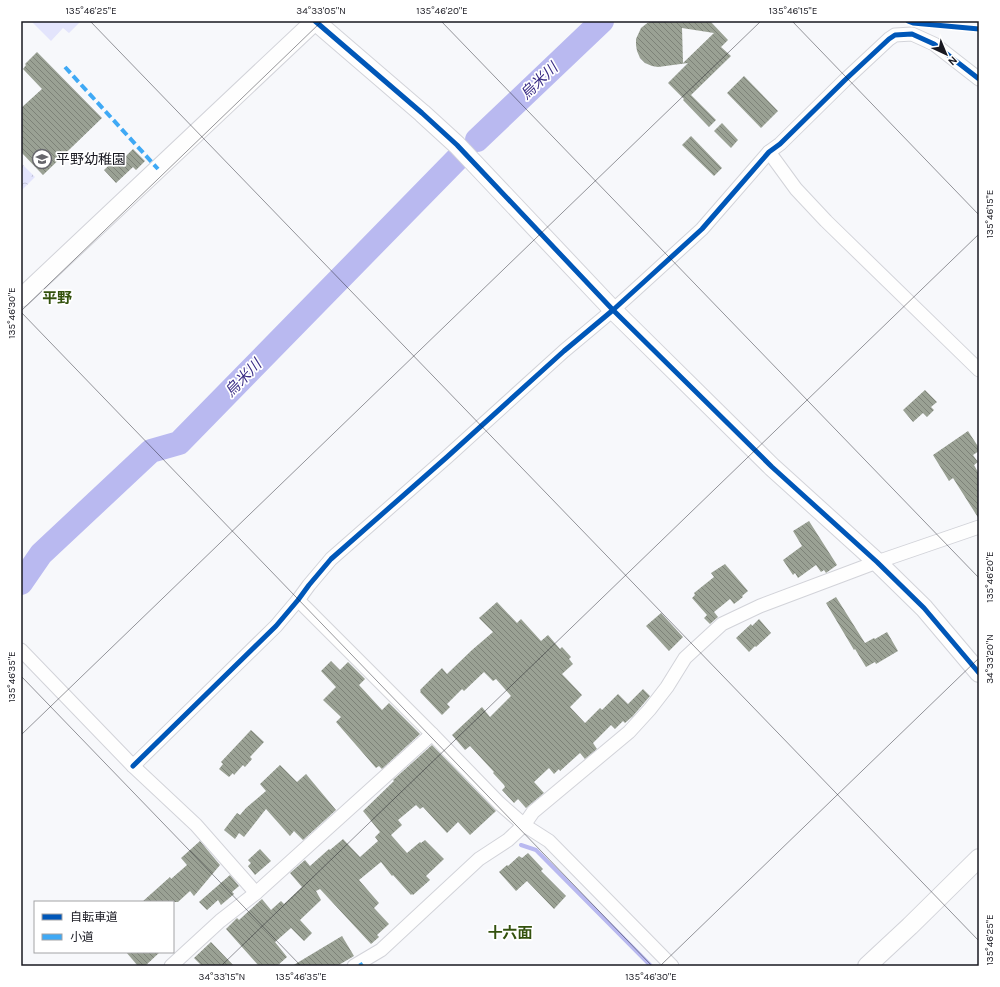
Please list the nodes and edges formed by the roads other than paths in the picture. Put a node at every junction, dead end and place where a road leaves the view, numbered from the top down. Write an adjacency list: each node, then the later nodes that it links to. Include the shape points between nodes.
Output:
1 (315, 21): 4 (street); 5 (street, via 457,145)
2 (979, 79): 3 (street, via 934,44 912,34 894,35)
3 (770, 152): 5 (street, via 702,229); 6 (street, via 796,189 826,221)
4 (21, 298)
5 (614, 310): 8 (street, via 772,467); 9 (street, via 564,351 331,559)
6 (979, 370)
7 (979, 527): 8 (street)
8 (877, 562): 11 (street, via 924,608); 14 (street, via 760,606 722,624 685,658 667,687 629,732 533,812)
9 (298, 600): 12 (street); 13 (street, via 276,626)
10 (21, 650): 13 (street)
11 (979, 673)
12 (432, 734): 14 (street, via 498,803); 16 (street)
13 (133, 766): 16 (street, via 196,825)
14 (524, 825): 18 (street, via 508,840 479,860 381,950); 19 (street, via 549,841)
15 (979, 858): 20 (street)
16 (256, 893): 17 (street, via 220,921)
17 (171, 966)
18 (354, 966)
19 (672, 966)
20 (866, 966)

